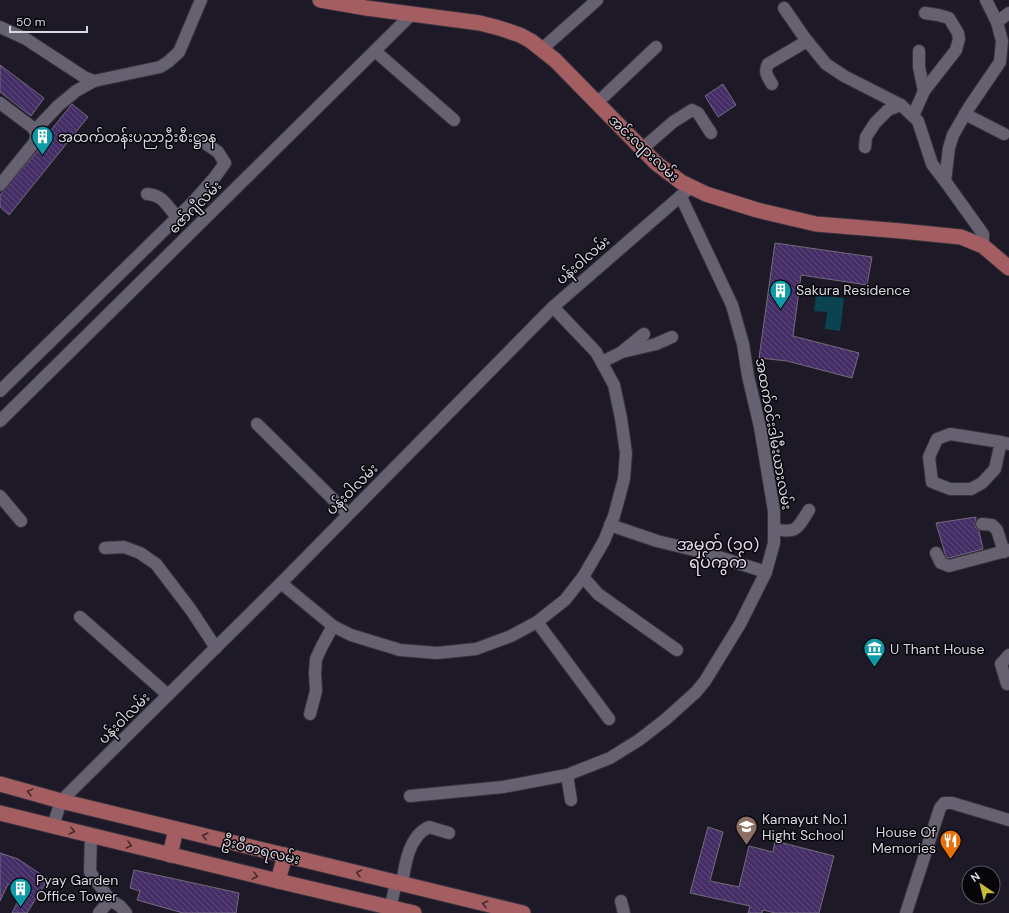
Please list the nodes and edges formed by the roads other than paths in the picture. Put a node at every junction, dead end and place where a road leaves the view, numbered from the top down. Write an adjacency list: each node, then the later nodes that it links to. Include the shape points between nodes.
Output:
1 (201, 0): 17 (street, via 179,52 168,62 160,67)
2 (320, 0): 8 (main road, အင်းလျားလမ်း)
3 (597, 0): 13 (street)
4 (986, 0): 9 (street)
5 (784, 8): 11 (street)
6 (1009, 12): 9 (street)
7 (925, 13): 19 (street, via 949,18 959,39 956,50)
8 (412, 14): 13 (main road, အင်းလျားလမ်း, via 499,28 520,35); 14 (street, ဇော်ဂျီလမ်း)
9 (997, 22): 16 (street)
10 (0, 26): 17 (street, via 26,38)
11 (807, 41): 18 (street, via 768,64 766,75); 22 (street, via 826,64)
12 (656, 47): 21 (street)
13 (542, 49): 21 (main road, အင်းလျားလမ်း)
14 (375, 51): 25 (street); 45 (street, ဇော်ဂျီလမ်း)
15 (919, 51): 19 (street)
16 (1005, 64): 23 (street)
17 (94, 81): 26 (street, via 76,91 58,106)
18 (772, 84)
19 (924, 91): 24 (street)
20 (0, 103): 26 (street)
21 (597, 103): 31 (main road, အင်းလျားလမ်း)
22 (901, 105): 24 (street); 30 (street, via 888,110 876,123 866,136)
23 (965, 114): 28 (street); 32 (street, via 949,148)
24 (913, 116): 32 (street, via 918,121 932,164)
25 (454, 120)
26 (36, 132): 33 (street, via 34,142)
27 (711, 132): 31 (street, via 698,113 692,110 673,122)
28 (1004, 134)
29 (199, 140): 36 (street, via 218,152 225,163 215,178)
30 (865, 147)
31 (642, 150): 34 (main road, အင်းလျားလမ်း)
32 (945, 182): 37 (street, via 983,234)
33 (0, 185)
34 (686, 192): 37 (main road, အင်းလျားလမ်း, via 706,194 756,210 816,224 941,234 961,237); 39 (street, ပန်းဝါလမ်း); 54 (street, အထက်ဝင်းဒါမီးယားလမ်း, via 732,305 743,344 760,427 774,511)
35 (147, 194): 36 (street, via 160,197)
36 (177, 217): 44 (street)
37 (983, 246): 38 (main road, အင်းလျားလမ်း)
38 (1009, 268)
39 (553, 307): 43 (street, via 596,352); 50 (street, ပန်းဝါလမ်း)
40 (644, 334): 42 (street)
41 (672, 337): 42 (street, via 656,344)
42 (622, 352): 43 (street)
43 (602, 362): 53 (street, via 614,385 626,453 624,479)
44 (0, 391)
45 (0, 421)
46 (257, 424): 50 (street)
47 (1005, 443): 47 (street, via 950,434 937,439 929,457 932,482 950,489 971,489 977,486 996,469)
48 (0, 496): 51 (street)
49 (809, 510): 54 (street, via 794,529 787,532)
50 (348, 514): 60 (street, ပန်းဝါလမ်း)
51 (21, 520)
52 (982, 524): 56 (street, via 992,525 997,530)
53 (610, 525): 58 (street); 59 (street, via 604,541)
54 (774, 529): 58 (street, အထက်ဝင်းဒါမီးယားလမ်း, via 774,543)
55 (105, 548): 64 (street, via 124,547 140,553 156,564)
56 (1007, 551): 57 (street, via 949,566 941,563)
57 (936, 553)
58 (766, 572): 71 (street, အထက်ဝင်းဒါမီးယားလမ်း, via 740,624 696,692 666,720 639,740 610,758)
59 (583, 577): 62 (street, via 565,600); 65 (street, via 598,594)
60 (281, 583): 63 (street); 64 (street, ပန်းဝါလမ်း)
61 (80, 617): 68 (street)
62 (537, 622): 63 (street, via 511,636 476,649 437,653 400,650 351,635); 70 (street)
63 (333, 626): 69 (street, via 316,659 316,691)
64 (216, 648): 68 (street, ပန်းဝါလမ်း)
65 (677, 650)
66 (1009, 655): 67 (street, via 1001,664)
67 (1007, 684)
68 (168, 695): 75 (street, ပန်းဝါလမ်း)
69 (310, 714)
70 (609, 719)
71 (567, 775): 73 (street, အထက်ဝင်းဒါမီးယားလမ်း, via 504,787); 74 (street)
72 (0, 784): 75 (main road, ဦးဝီစာရလမ်း, one-way to 72)
73 (410, 796)
74 (571, 800)
75 (61, 801): 78 (street, ပန်းဝါလမ်း); 79 (main road, ဦးဝီစာရလမ်း)
76 (0, 813): 78 (main road, ဦးဝီစာရလမ်း)
77 (1009, 820): 94 (street, via 952,803 942,805)
78 (53, 826): 81 (main road, ဦးဝီစာရလမ်း, one-way to 81)
79 (176, 829): 82 (main road); 83 (main road, ဦးဝီစာရလမ်း, one-way to 79)
80 (448, 833): 85 (street, via 429,827 422,831 409,852)
81 (91, 835): 82 (main road, ဦးဝီစာရလမ်း, one-way to 82); 86 (street, via 90,872)
82 (170, 855): 84 (main road, ဦးဝီစာရလမ်း, one-way to 84)
83 (285, 855): 84 (main road); 85 (main road, ဦးဝီစာရလမ်း, one-way to 83)
84 (278, 881): 88 (main road, ဦးဝီစာရလမ်း)
85 (399, 883): 88 (street); 92 (main road, ဦးဝီစာရလမ်း, one-way to 85)
86 (110, 900): 89 (street); 90 (street)
87 (621, 901): 93 (street)
88 (389, 910): 91 (main road, ဦးဝီစာရလမ်း)
89 (99, 913)
90 (126, 913)
91 (414, 913)
92 (520, 913)
93 (624, 913)
94 (906, 913)

